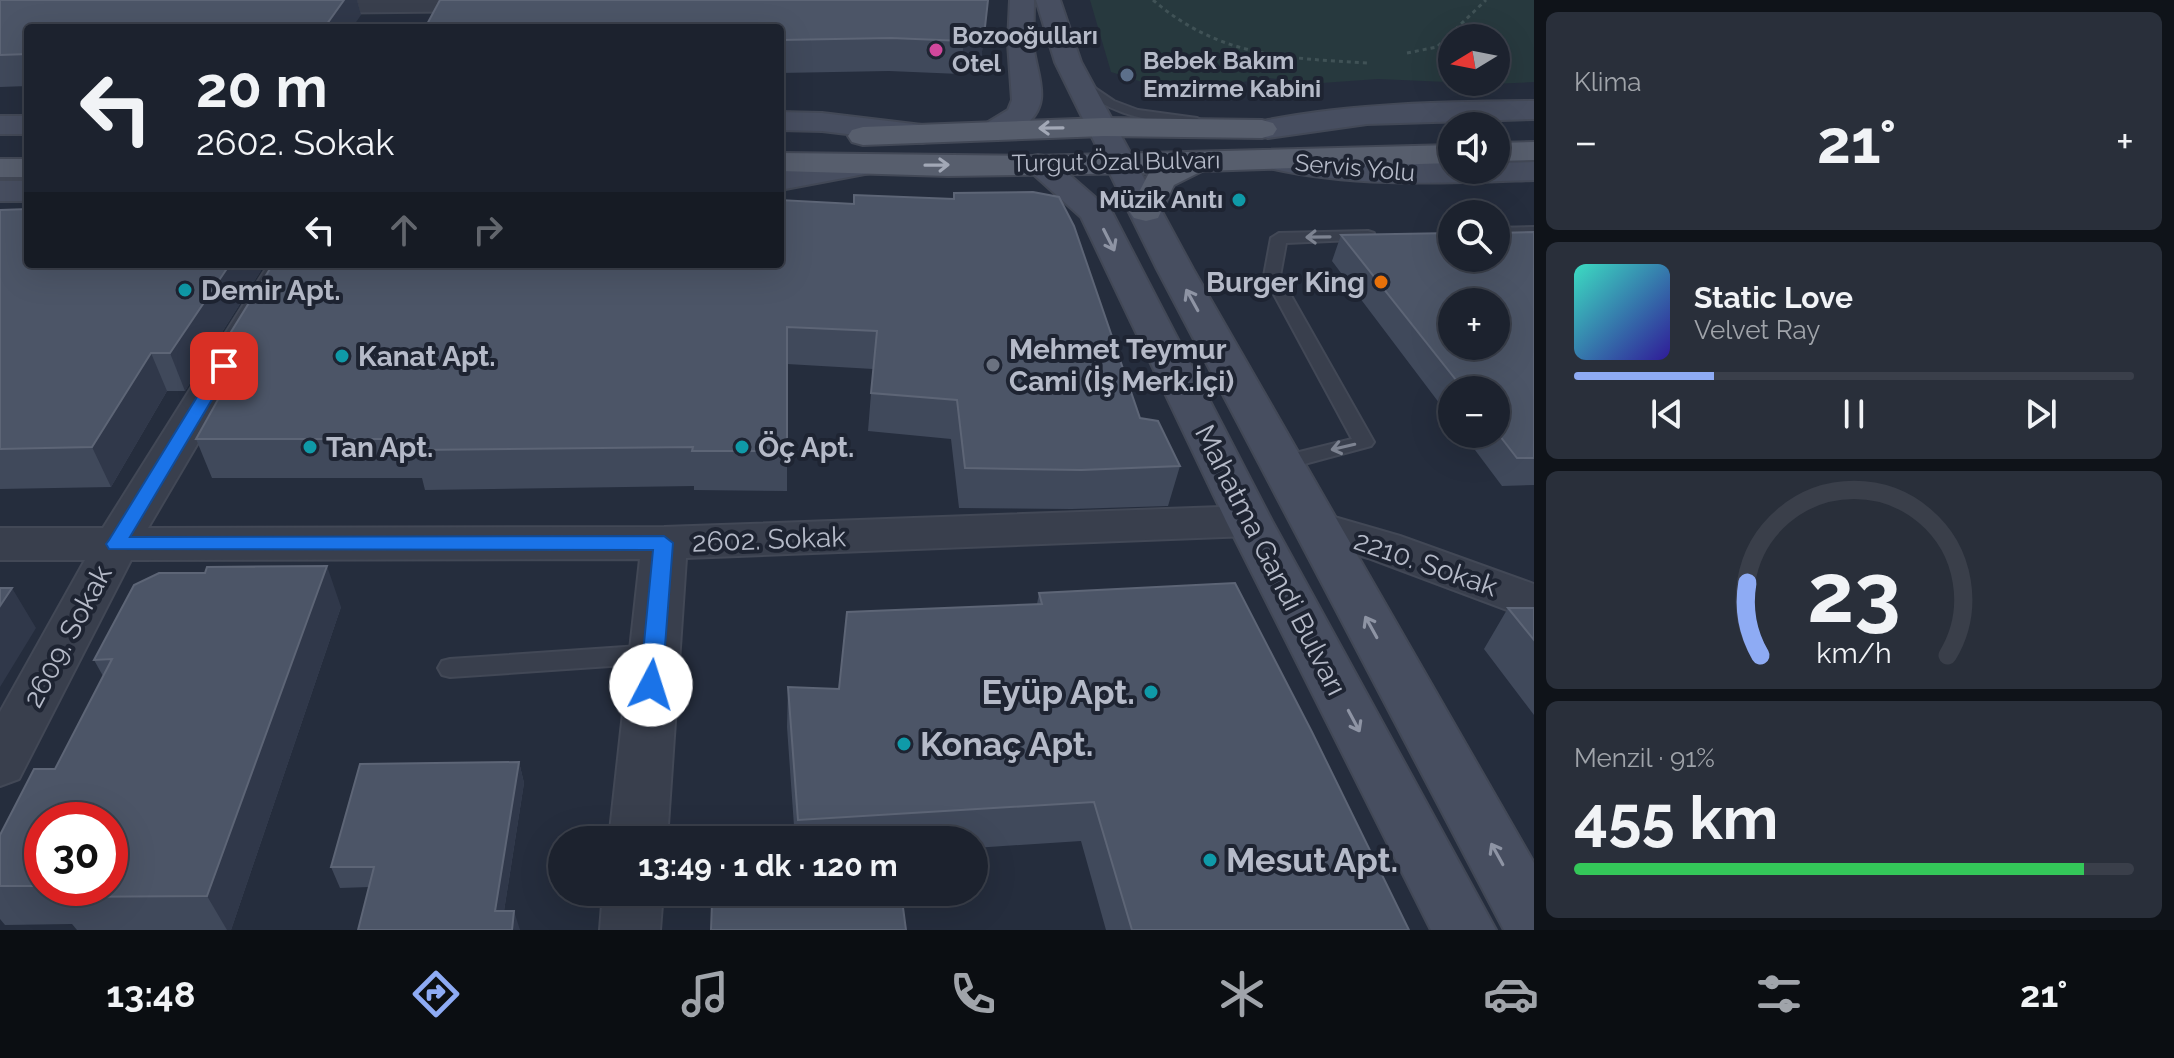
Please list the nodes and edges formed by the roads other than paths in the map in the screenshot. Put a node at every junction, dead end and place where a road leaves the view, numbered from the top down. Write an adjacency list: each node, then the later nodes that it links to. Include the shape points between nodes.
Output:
1 (1022, 0): 15 (main road, via 1026,104 1016,121)
2 (1048, 0): 7 (main road, Mahatma Gandi Bulvarı)
3 (425, 2): 4 (street); 5 (street); 6 (street)
4 (513, 4)
5 (280, 6)
6 (413, 24)
7 (1080, 83): 20 (lane, via 1106,105 1137,115); 21 (main road, Mahatma Gandi Bulvarı)
8 (1534, 110): 20 (main road, via 1294,124)
9 (784, 121): 16 (main road)
10 (0, 125): 11 (main road)
11 (24, 125)
12 (1510, 127): 13 (main road)
13 (1534, 127)
14 (1438, 128): 20 (main road, Turgut Özal Bulvarı)
15 (996, 130): 16 (main road, Turgut Özal Bulvarı); 21 (main road, Turgut Özal Bulvarı, one-way to 15)
16 (922, 134): 17 (main road, Turgut Özal Bulvarı)
17 (784, 138)
18 (0, 140): 19 (main road)
19 (24, 140)
20 (1270, 144): 21 (main road, Turgut Özal Bulvarı); 24 (main road, Turgut Özal Bulvarı); 25 (main road, Turgut Özal Bulvarı); 31 (main road, Servis Yolu, via 1308,166 1420,175)
21 (1113, 145): 25 (main road, Turgut Özal Bulvarı); 27 (main road, Turgut Özal Bulvarı); 35 (main road, Mahatma Gandi Bulvarı)
22 (1534, 151): 23 (main road)
23 (1510, 152)
24 (1438, 153)
25 (1200, 160): 35 (main road, via 1161,179)
26 (784, 162): 28 (main road, Turgut Özal Bulvarı)
27 (1038, 164): 28 (main road, Turgut Özal Bulvarı, one-way to 27); 41 (main road, Mahatma Gandi Bulvarı, one-way to 41, via 1095,212)
28 (859, 166): 32 (main road)
29 (0, 168): 30 (main road)
30 (24, 168)
31 (1534, 171)
32 (784, 179)
33 (0, 191): 34 (main road)
34 (24, 191)
35 (1146, 211): 40 (main road, Mahatma Gandi Bulvarı, one-way to 35)
36 (1534, 232): 37 (lane)
37 (1510, 233)
38 (1389, 236): 40 (lane, one-way to 40, via 1279,238 1272,276 1364,442)
39 (284, 268): 45 (street, 2609. Sokak)
40 (1282, 463): 42 (main road, Mahatma Gandi Bulvarı)
41 (1249, 521): 43 (street, 2602. Sokak); 54 (main road, Mahatma Gandi Bulvarı, one-way to 54)
42 (1317, 527): 46 (street, 2210. Sokak); 52 (main road, Mahatma Gandi Bulvarı, one-way to 42)
43 (664, 543): 45 (street, 2602. Sokak); 47 (street)
44 (0, 544): 45 (street, 2602. Sokak)
45 (116, 544): 49 (street, 2609. Sokak)
46 (1534, 602)
47 (654, 654): 48 (lane); 50 (street)
48 (450, 668)
49 (0, 763)
50 (639, 826)
51 (632, 906): 53 (street)
52 (1534, 923)
53 (630, 930)
54 (1464, 930)

